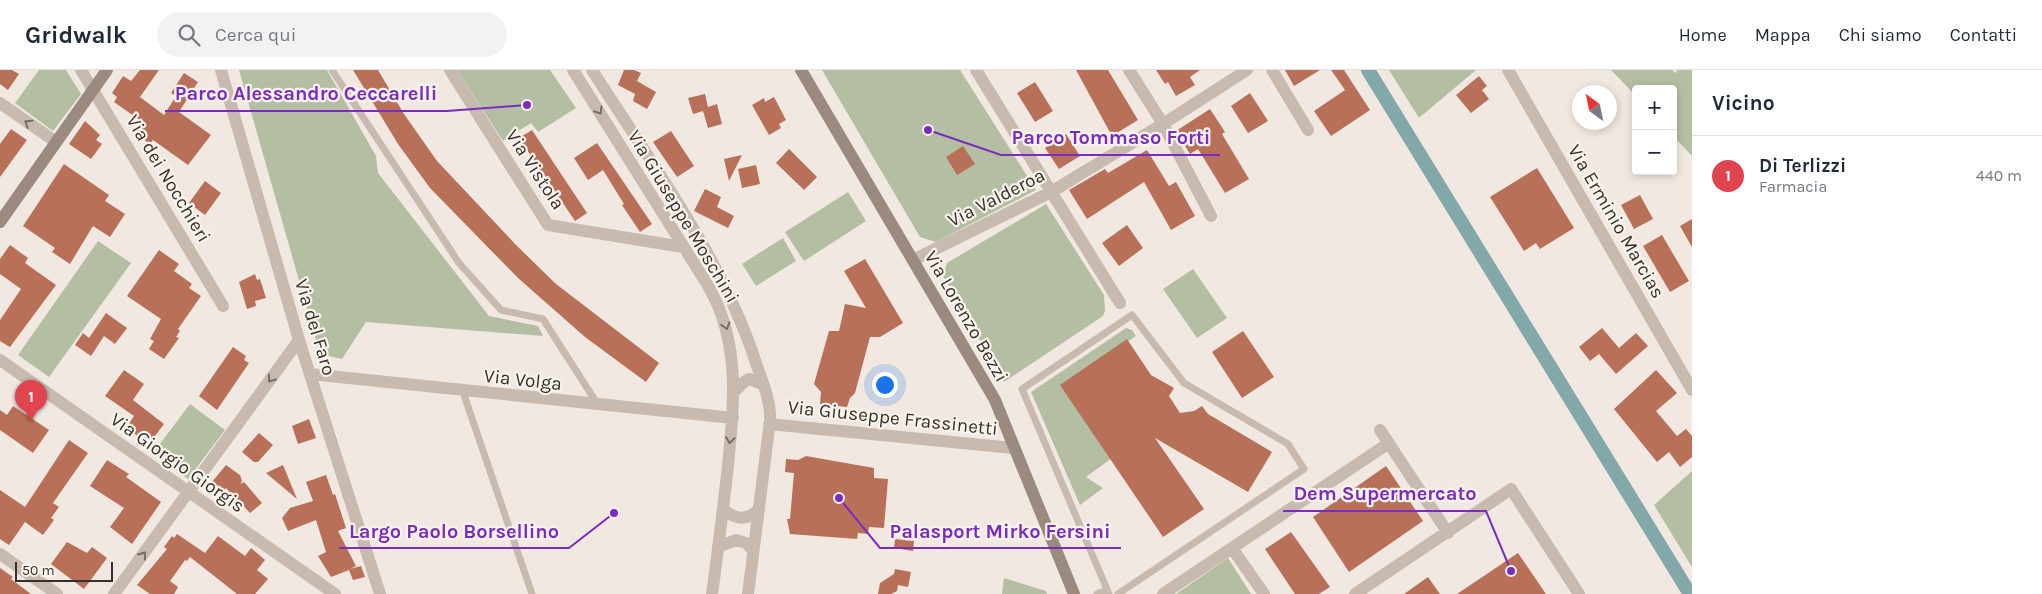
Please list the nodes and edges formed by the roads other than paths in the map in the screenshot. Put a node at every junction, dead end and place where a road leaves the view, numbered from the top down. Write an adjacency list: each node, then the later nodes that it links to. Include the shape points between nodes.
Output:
1 (81, 70): 14 (street, Via dei Nocchieri)
2 (107, 70): 14 (street)
3 (221, 70): 26 (street, Via del Faro)
4 (332, 70): 33 (lane, via 458,263 501,310 543,318)
5 (450, 70): 22 (street, Via Vistola, via 548,225)
6 (573, 70): 22 (street, Via Giuseppe Moschini, one-way to 22)
7 (592, 70): 29 (street, Via Giuseppe Moschini, via 718,271 743,324)
8 (801, 70): 23 (street, Via Lorenzo Bezzi)
9 (976, 70): 19 (street)
10 (1128, 70): 16 (street)
11 (1247, 70): 16 (street, Via Valderoa)
12 (1272, 70): 17 (street)
13 (1508, 70): 30 (street, Via Erminio Marcias)
14 (94, 88): 18 (street); 25 (street, Via dei Nocchieri)
15 (0, 103): 18 (street, one-way to 15)
16 (1163, 124): 19 (street, Via Valderoa); 20 (street)
17 (1308, 130)
18 (56, 142): 21 (street)
19 (1051, 192): 23 (street, Via Valderoa); 24 (street)
20 (1211, 216)
21 (0, 222)
22 (683, 247): 32 (street, Via Giuseppe Moschini, one-way to 32, via 723,314 733,357)
23 (913, 260): 38 (street, Via Lorenzo Bezzi, via 995,400)
24 (1120, 303)
25 (223, 306)
26 (300, 340): 28 (street, Via del Faro); 39 (street, one-way to 39)
27 (0, 360): 39 (street, Via Giorgio Giorgis)
28 (310, 374): 31 (street, Via Volga); 51 (street, Via del Faro)
29 (763, 384): 32 (street, via 749,379); 35 (street, Via Giuseppe Moschini, via 770,411)
30 (1692, 390)
31 (463, 392): 33 (street, Via Volga); 52 (lane)
32 (734, 392): 34 (street, Via Giuseppe Moschini)
33 (598, 405): 34 (street, Via Volga)
34 (733, 418): 40 (street, Via Giuseppe Moschini, one-way to 40)
35 (769, 424): 38 (street, Via Giuseppe Frassinetti); 41 (street, Via Giuseppe Moschini)
36 (1380, 430): 37 (street)
37 (1389, 443): 42 (street); 44 (street)
38 (1013, 448): 55 (street, Via Lorenzo Bezzi)
39 (188, 492): 48 (street, one-way to 39); 50 (street, Via Giorgio Giorgis)
40 (723, 509): 41 (street, via 740,519); 43 (street, Via Giuseppe Moschini)
41 (758, 510): 45 (street, Via Giuseppe Moschini)
42 (1448, 533): 60 (street); 61 (street, via 1511,489)
43 (718, 547): 45 (street, via 736,540); 53 (street, Via Giuseppe Moschini)
44 (1232, 548): 58 (street); 59 (street)
45 (753, 550): 54 (street, Via Giuseppe Moschini)
46 (0, 554): 49 (street)
47 (1108, 592): 56 (lane); 57 (lane, via 1022,389 1132,315 1184,383 1288,444 1304,469)
48 (117, 593)
49 (57, 594)
50 (335, 594)
51 (380, 594)
52 (532, 594)
53 (712, 594)
54 (748, 594)
55 (1074, 594)
56 (1098, 594)
57 (1118, 594)
58 (1163, 594)
59 (1264, 594)
60 (1355, 594)
61 (1579, 594)

